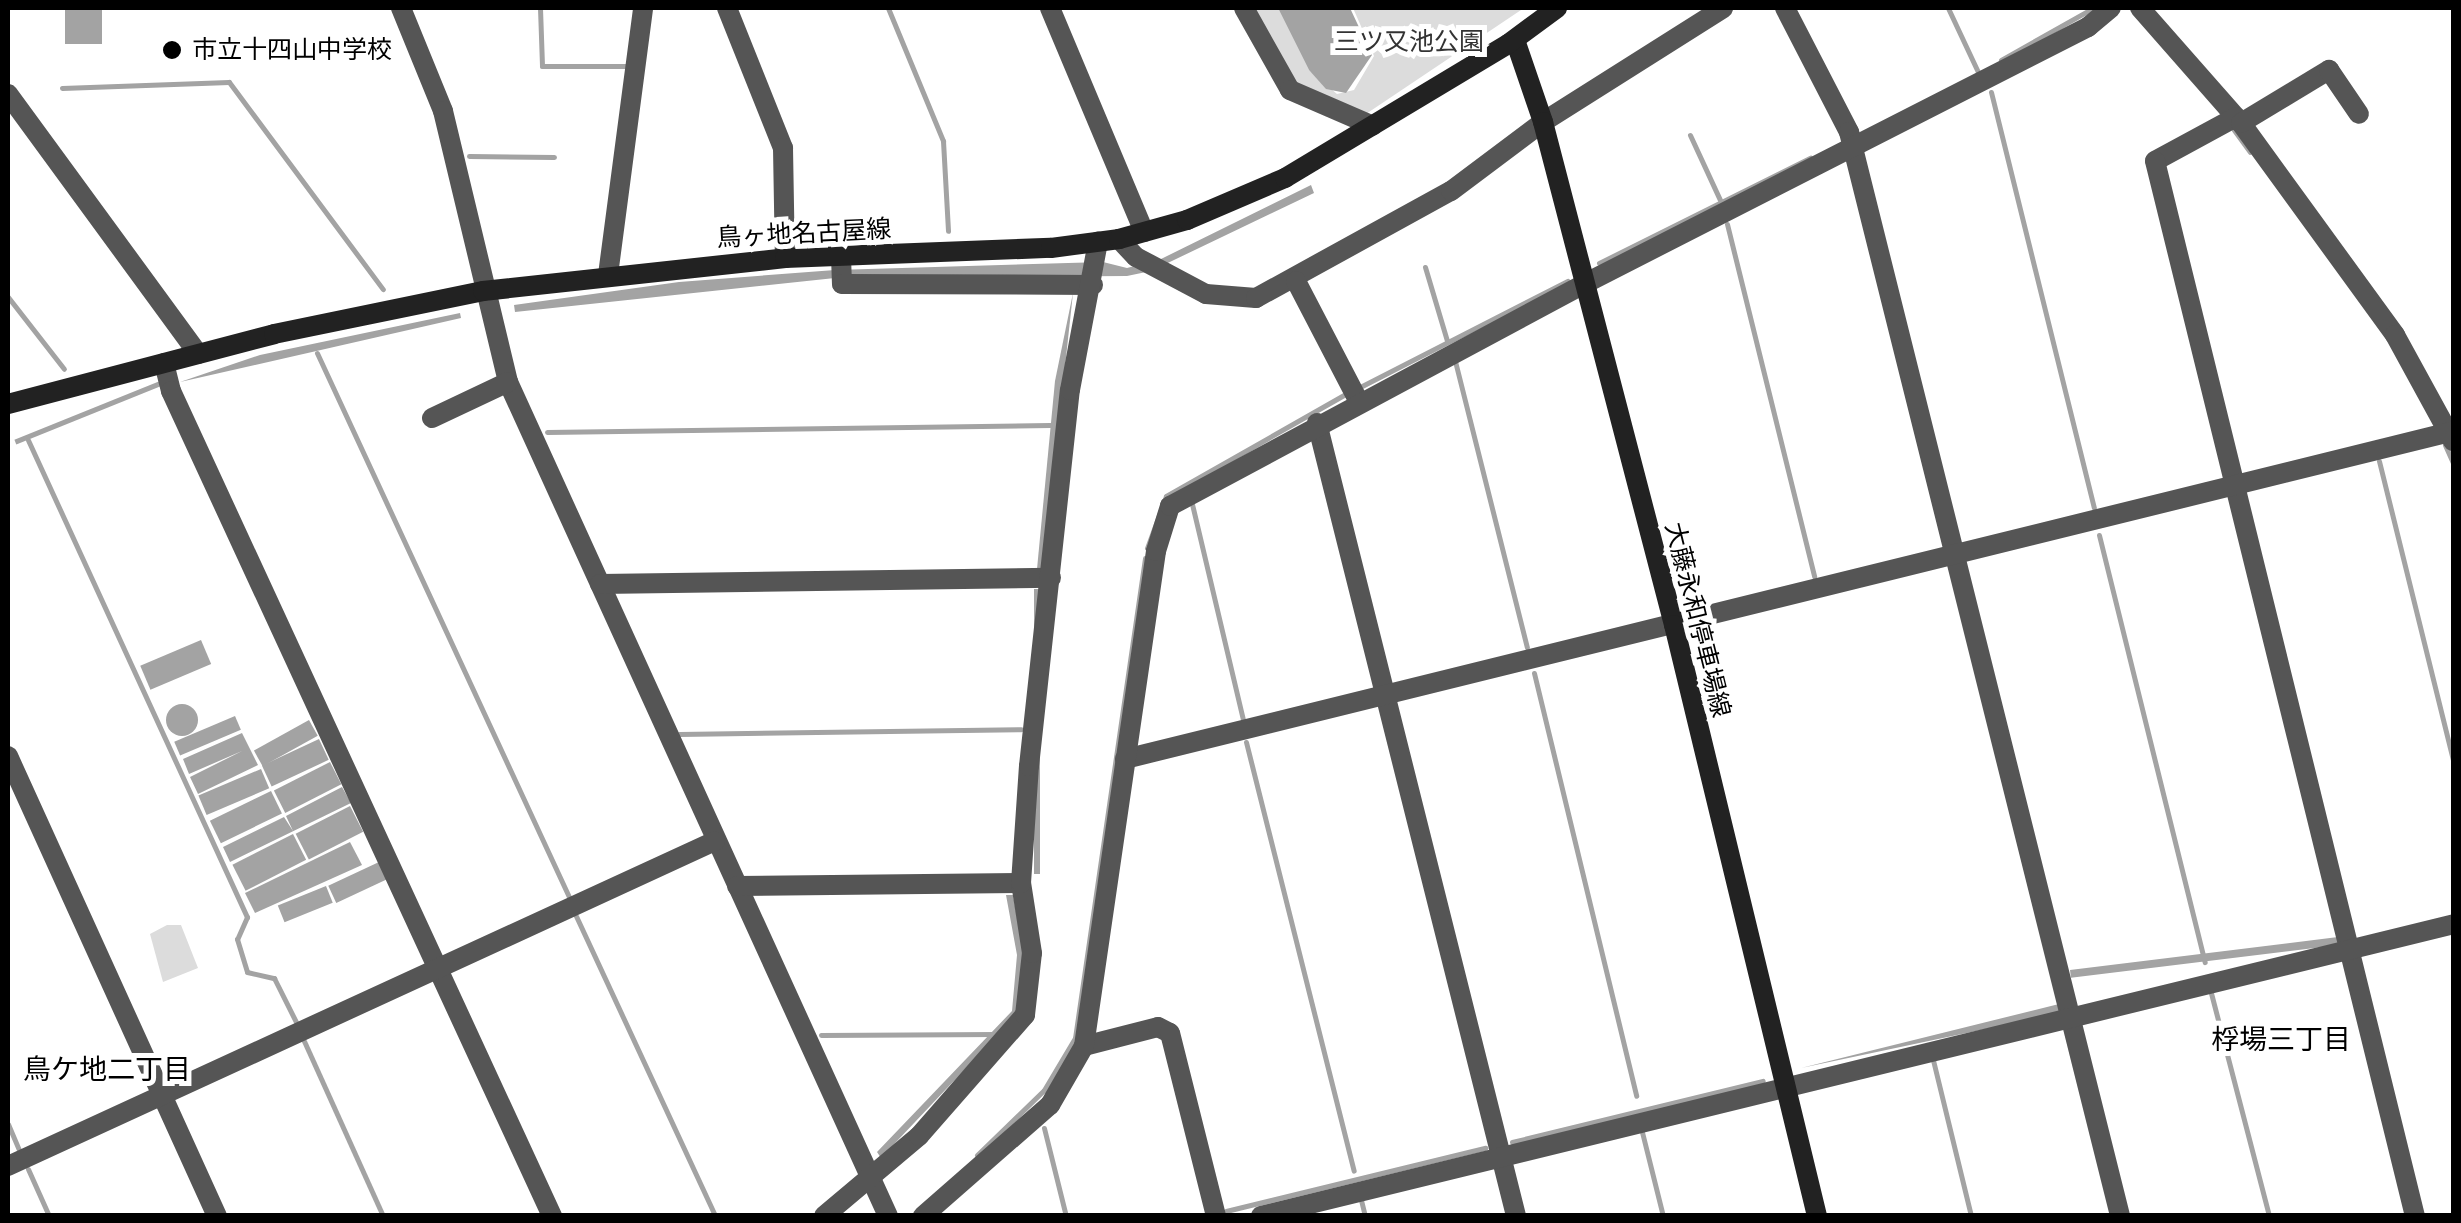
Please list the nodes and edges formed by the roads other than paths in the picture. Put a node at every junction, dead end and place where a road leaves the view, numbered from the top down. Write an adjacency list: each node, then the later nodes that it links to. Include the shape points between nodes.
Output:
1 (401, 8): 26 (street, via 443,111)
2 (643, 8): 22 (street)
3 (726, 8): 20 (street, via 783,148)
4 (1050, 8): 18 (street)
5 (1244, 8): 16 (street, via 1290,90)
6 (1557, 8): 11 (main road, 鳥ヶ地名古屋線)
7 (1724, 8): 15 (street)
8 (1785, 8): 17 (street)
9 (2111, 8): 17 (street, via 2088,27)
10 (2140, 8): 14 (street)
11 (1516, 40): 15 (main road, 大藤永和停車場線); 16 (main road, 鳥ヶ地名古屋線)
12 (8, 94): 27 (street)
13 (2359, 114): 14 (street, via 2330,70)
14 (2238, 120): 34 (street, via 2395,335); 35 (street, via 2155,161)
15 (1543, 122): 23 (street, via 1451,191); 25 (main road, 大藤永和停車場線)
16 (1373, 126): 18 (main road, 鳥ヶ地名古屋線, via 1236,202)
17 (1853, 147): 25 (street); 36 (street)
18 (1144, 232): 19 (main road, 鳥ヶ地名古屋線)
19 (1104, 245): 21 (main road, 鳥ヶ地名古屋線); 23 (street, via 1206,294 1256,298); 24 (street)
20 (785, 258): 21 (main road, 鳥ヶ地名古屋線); 22 (main road, 鳥ヶ地名古屋線)
21 (841, 267): 24 (street)
22 (608, 275): 26 (main road, 鳥ヶ地名古屋線)
23 (1296, 281): 30 (street)
24 (1093, 283): 37 (street, via 1070,390)
25 (1586, 283): 30 (street); 39 (main road, 大藤永和停車場線)
26 (483, 290): 27 (main road, 鳥ヶ地名古屋線); 29 (street)
27 (198, 354): 28 (main road, 鳥ヶ地名古屋線)
28 (164, 363): 31 (main road, 鳥ヶ地名古屋線); 48 (street, via 171,391)
29 (508, 382): 32 (street); 38 (street)
30 (1359, 402): 33 (street)
31 (8, 404)
32 (432, 418)
33 (1318, 423): 40 (street); 42 (street, via 1170,506 1156,551)
34 (2452, 435): 35 (street)
35 (2234, 487): 36 (street); 47 (street)
36 (1956, 554): 39 (street); 49 (street)
37 (1051, 578): 38 (street); 44 (street)
38 (600, 584): 43 (street)
39 (1674, 625): 40 (street); 51 (main road, 大藤永和停車場線)
40 (1385, 696): 42 (street); 53 (street)
41 (8, 756): 52 (street)
42 (1125, 759): 50 (street)
43 (716, 841): 45 (street); 48 (street)
44 (1021, 883): 45 (street); 55 (street, via 1032,954 1025,1015 919,1136)
45 (737, 886): 55 (street)
46 (2454, 924): 47 (street)
47 (2350, 950): 49 (street); 66 (street)
48 (440, 969): 52 (street); 57 (street)
49 (2072, 1017): 51 (street); 65 (street)
50 (1084, 1046): 60 (street, via 1050,1105); 61 (street, via 1158,1027 1170,1033)
51 (1784, 1084): 53 (street); 64 (main road, 大藤永和停車場線)
52 (162, 1096): 54 (street); 56 (street)
53 (1502, 1155): 62 (street); 63 (street)
54 (8, 1166)
55 (869, 1178): 58 (street); 59 (street)
56 (217, 1216)
57 (552, 1216)
58 (824, 1216)
59 (888, 1216)
60 (923, 1216)
61 (1216, 1216)
62 (1260, 1216)
63 (1516, 1216)
64 (1817, 1216)
65 (2120, 1216)
66 (2415, 1216)

